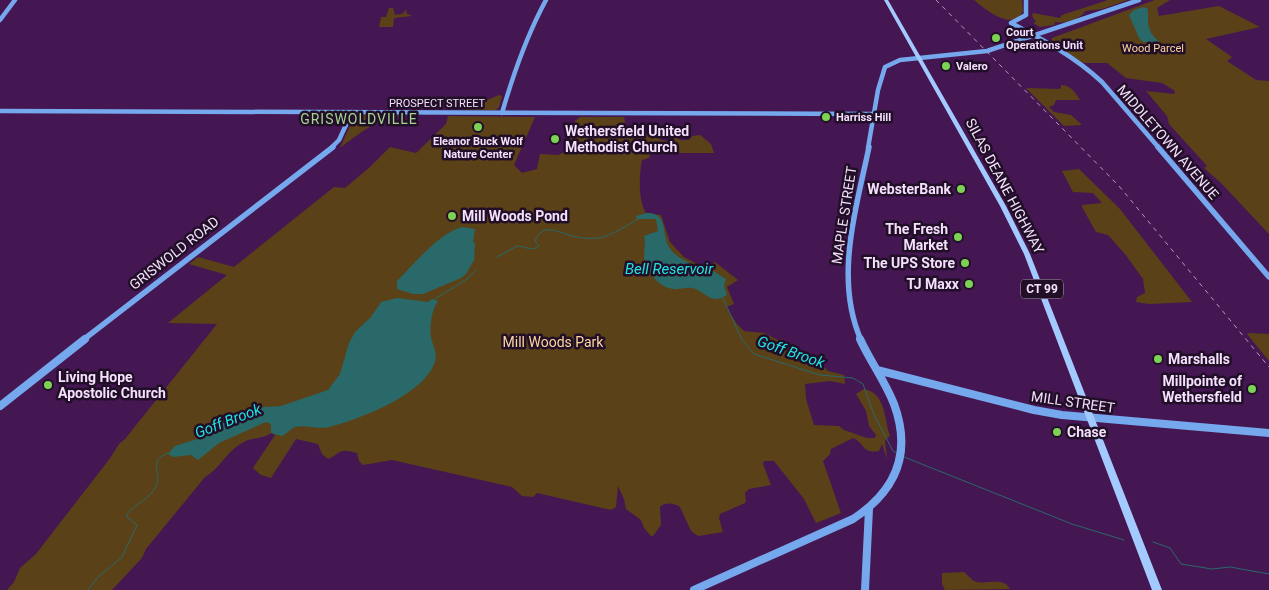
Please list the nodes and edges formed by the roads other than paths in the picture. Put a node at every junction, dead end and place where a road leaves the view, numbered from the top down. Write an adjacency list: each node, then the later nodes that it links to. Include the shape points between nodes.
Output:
1 (16, 0): 6 (main road)
2 (546, 0): 11 (main road, via 519,62)
3 (886, 0): 8 (main road, SILAS DEANE HIGHWAY / CT 99)
4 (1026, 0): 7 (main road, MIDDLETOWN AVENUE, via 1027,11 1011,24)
5 (1139, 0): 7 (main road, MAPLE STREET)
6 (0, 20)
7 (1036, 36): 8 (main road, MAPLE STREET, via 980,52); 13 (main road, MIDDLETOWN AVENUE, via 1082,65 1102,82)
8 (920, 59): 12 (main road, MAPLE STREET, via 897,61 885,67); 16 (main road, SILAS DEANE HIGHWAY / CT 99, via 1024,248)
9 (0, 111): 10 (main road, PROSPECT STREET)
10 (352, 112): 11 (main road, PROSPECT STREET); 15 (main road, GRISWOLD ROAD, via 340,140 332,148)
11 (502, 113): 12 (main road, PROSPECT STREET)
12 (875, 114): 14 (main road, MAPLE STREET, via 851,238 849,280 850,307 856,329)
13 (1269, 277)
14 (877, 370): 16 (main road, MILL STREET, via 1034,410); 18 (main road, MAPLE STREET, via 898,414 902,429 901,455 883,496)
15 (0, 406)
16 (1092, 418): 17 (main road, MILL STREET); 21 (main road, SILAS DEANE HIGHWAY / CT 99)
17 (1269, 432)
18 (869, 509): 19 (main road, MAPLE STREET); 20 (main road)
19 (694, 590)
20 (864, 590)
21 (1157, 590)

